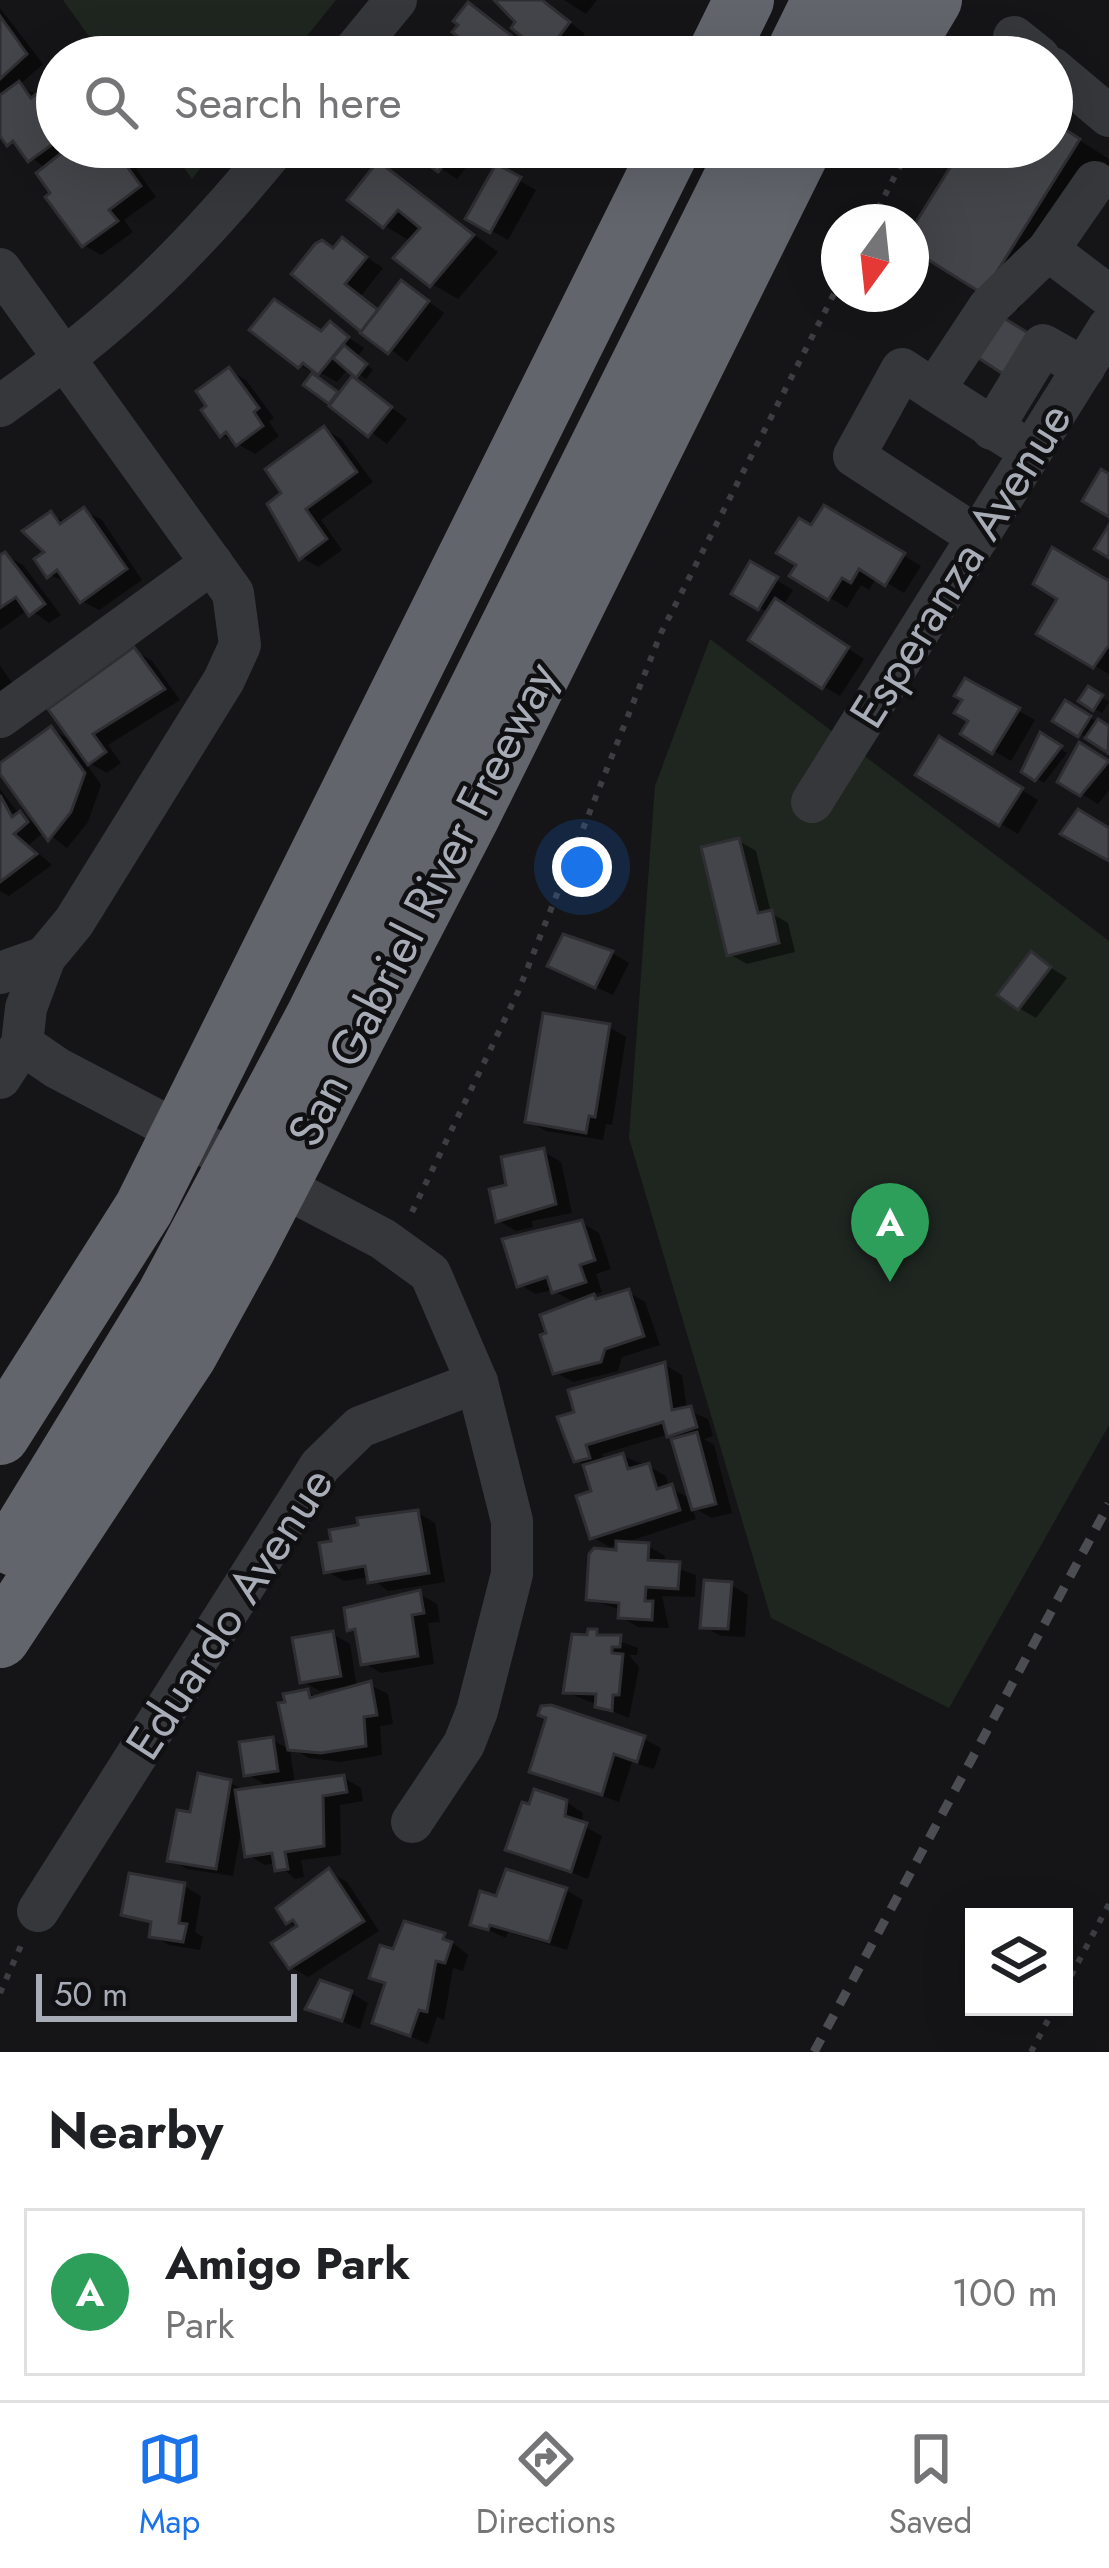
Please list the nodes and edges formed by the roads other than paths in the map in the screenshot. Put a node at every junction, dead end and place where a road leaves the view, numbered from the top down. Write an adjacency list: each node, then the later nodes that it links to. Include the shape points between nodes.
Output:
1 (396, 0): 7 (street)
2 (744, 0): 8 (highway)
3 (799, 0): 9 (highway)
4 (822, 0): 10 (highway)
5 (875, 0): 11 (highway)
6 (932, 0): 12 (highway)
7 (367, 36)
8 (726, 36)
9 (781, 36)
10 (804, 36)
11 (857, 36)
12 (911, 36)
13 (1073, 85): 14 (street)
14 (1108, 114)
15 (258, 168): 27 (street, via 156,285)
16 (661, 168): 41 (highway, via 144,1208)
17 (717, 168): 42 (highway, via 245,1112 146,1297)
18 (739, 168): 43 (highway, via 316,1016 167,1295)
19 (792, 168): 26 (highway, San Gabriel River Freeway)
20 (822, 168): 26 (highway)
21 (1095, 182): 22 (street)
22 (1048, 250): 24 (street); 29 (street, via 989,307)
23 (0, 269): 27 (street)
24 (1109, 296)
25 (1109, 327): 28 (street, Esperanza Avenue)
26 (708, 335): 44 (highway, San Gabriel River Freeway, via 246,1248 187,1355)
27 (65, 362): 30 (street); 34 (street)
28 (1084, 368): 31 (street, via 1043,345); 32 (street, Esperanza Avenue)
29 (934, 390): 31 (street); 33 (street, via 902,369 854,457)
30 (0, 406)
31 (992, 429): 32 (street)
32 (1031, 452): 33 (street, Esperanza Avenue)
33 (978, 537): 36 (street, Esperanza Avenue)
34 (212, 563): 35 (street); 37 (street, via 233,593 240,645 74,922)
35 (0, 716)
36 (812, 802)
37 (45, 957): 38 (street); 39 (street)
38 (0, 973)
39 (11, 1061): 40 (street, via 57,1068 389,1242 430,1274)
40 (478, 1382): 45 (street, via 512,1521 512,1574 464,1744); 46 (street, Eduardo Avenue, via 360,1427 320,1466)
41 (0, 1435)
42 (0, 1532)
43 (0, 1566)
44 (0, 1638)
45 (412, 1822)
46 (38, 1911)

